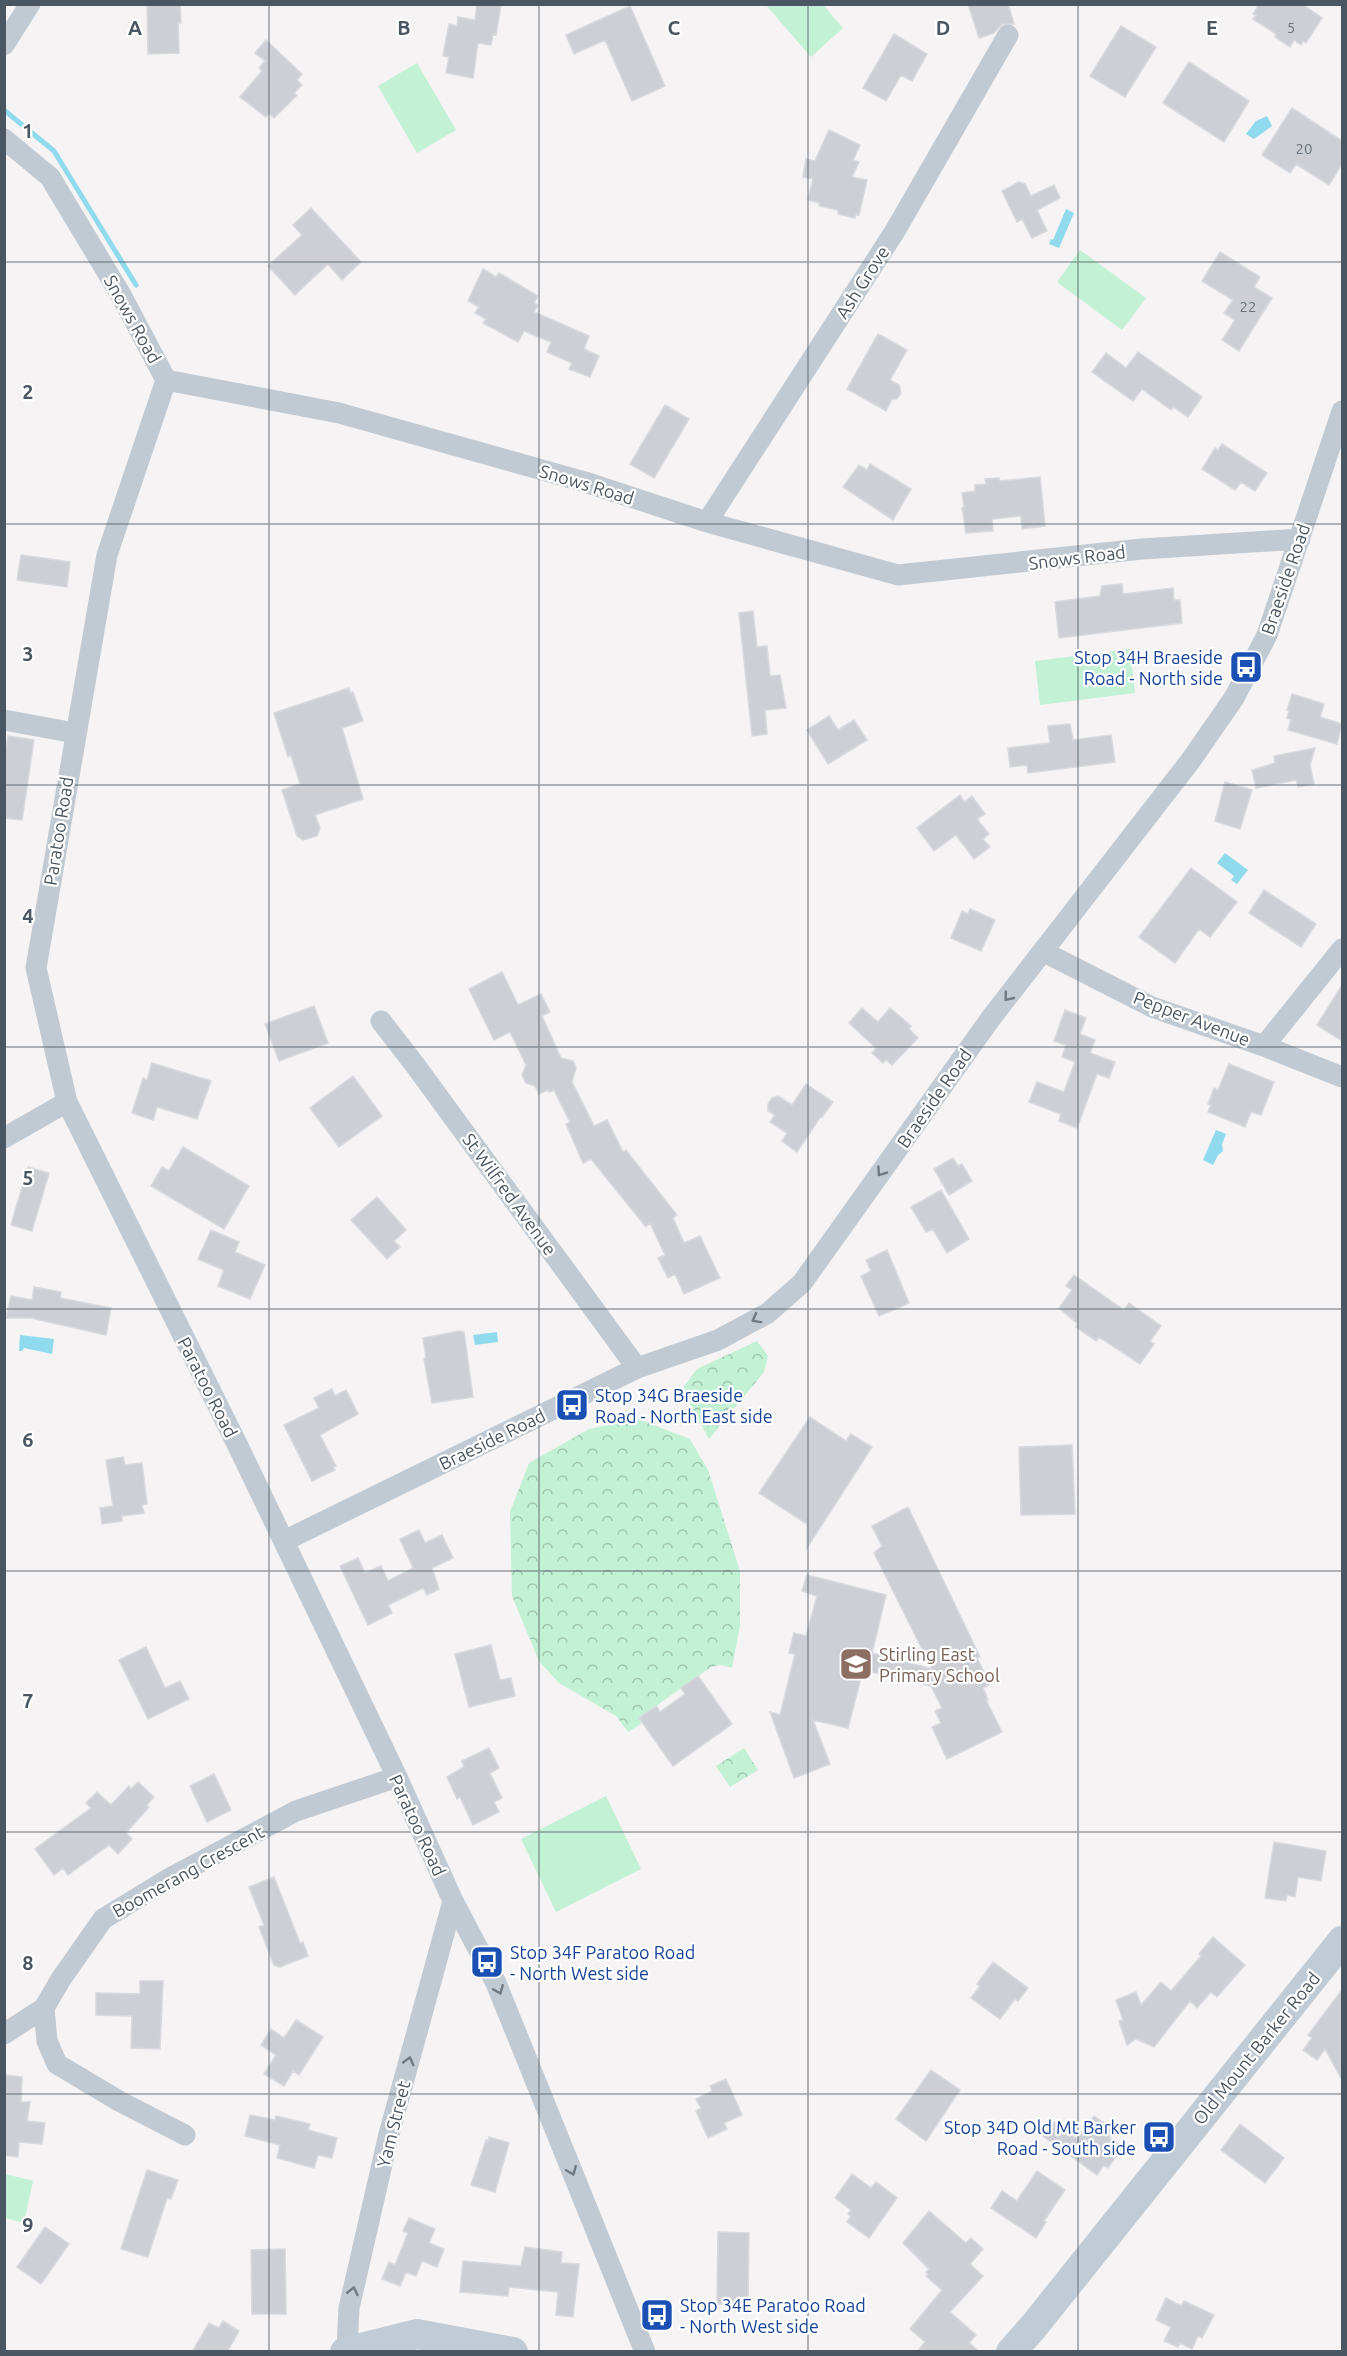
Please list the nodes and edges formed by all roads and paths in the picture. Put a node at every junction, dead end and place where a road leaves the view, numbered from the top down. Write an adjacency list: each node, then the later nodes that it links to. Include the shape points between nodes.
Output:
1 (30, 4): 3 (street)
2 (1008, 35): 7 (street, Ash Grove, via 895,231)
3 (4, 45)
4 (4, 139): 5 (street, Snows Road, via 50,177 121,295)
5 (166, 380): 7 (street, Snows Road, via 339,413 585,482); 10 (street, Paratoo Road, via 107,555)
6 (1342, 411): 8 (street, Braeside Road)
7 (706, 522): 8 (street, Snows Road, via 898,575 1142,549)
8 (1300, 539): 12 (street, Braeside Road, via 1267,635 1234,699)
9 (4, 720): 10 (street)
10 (75, 733): 16 (street, Paratoo Road, via 36,968)
11 (1342, 949): 14 (street)
12 (1044, 951): 14 (street, Pepper Avenue, via 1152,1007); 18 (street, Braeside Road, one-way to 18, via 991,1018 802,1283 768,1313 718,1340)
13 (381, 1021): 18 (street, St Wilfred Avenue)
14 (1264, 1046): 15 (street, Pepper Avenue)
15 (1342, 1077)
16 (67, 1102): 17 (street); 19 (street, Paratoo Road)
17 (4, 1138)
18 (637, 1368): 19 (street, Braeside Road)
19 (284, 1541): 20 (street, Paratoo Road)
20 (397, 1777): 21 (street, Paratoo Road); 23 (street, Boomerang Crescent, via 296,1811 170,1878 103,1919)
21 (453, 1901): 26 (street, Yam Street, one-way to 21, via 349,2308 389,2134); 28 (street, Paratoo Road, one-way to 28, via 496,1983)
22 (1342, 1941): 29 (main road, Old Mount Barker Road)
23 (44, 2008): 24 (street); 25 (street, via 47,2041 57,2064)
24 (4, 2034)
25 (185, 2135)
26 (346, 2350): 27 (main road, via 417,2334)
27 (513, 2352)
28 (645, 2352)
29 (1011, 2352)

